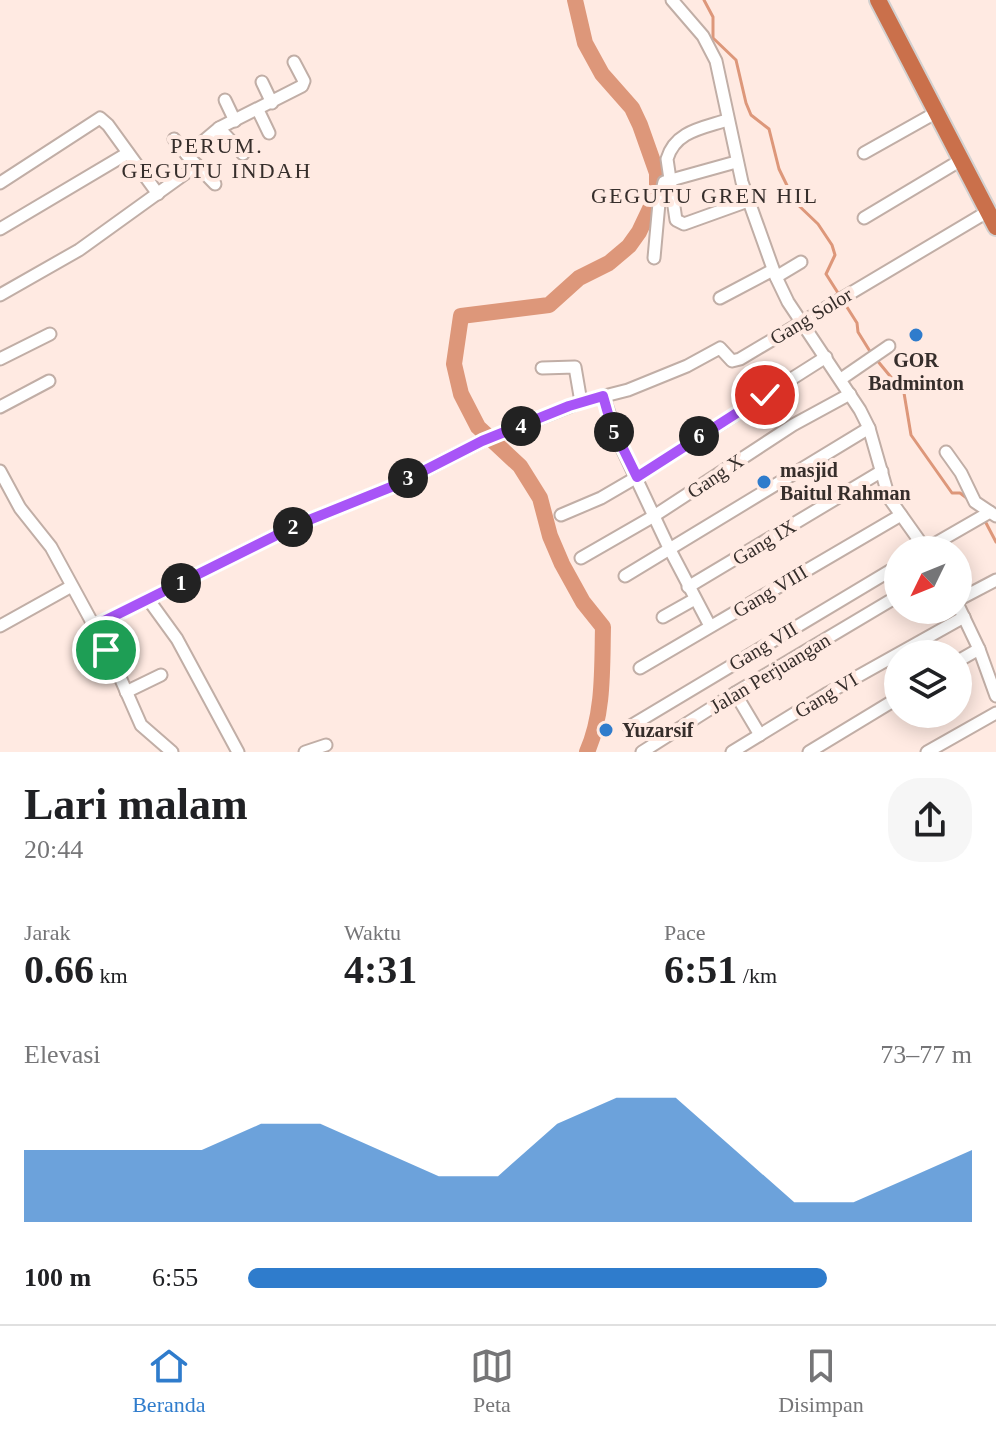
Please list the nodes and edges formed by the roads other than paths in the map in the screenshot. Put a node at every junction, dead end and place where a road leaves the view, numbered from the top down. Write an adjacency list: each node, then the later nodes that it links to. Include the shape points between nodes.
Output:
1 (672, 0): 9 (street, via 712,50)
2 (878, 0): 8 (highway)
3 (294, 62): 6 (street, via 304,84)
4 (262, 82): 6 (street)
5 (225, 100): 10 (street)
6 (272, 103): 7 (street)
7 (258, 110): 10 (street); 12 (street)
8 (937, 112): 15 (street); 18 (highway)
9 (727, 120): 19 (street); 21 (street, via 677,141 667,159)
10 (235, 121): 11 (street)
11 (219, 128): 16 (street); 17 (street)
12 (269, 133)
13 (174, 139): 17 (street)
14 (128, 153): 22 (street, via 100,118); 24 (street); 29 (street)
15 (864, 153)
16 (243, 154)
17 (187, 155): 20 (street)
18 (961, 160): 26 (highway); 27 (street)
19 (736, 162): 21 (street); 25 (street)
20 (197, 165): 23 (street); 24 (street)
21 (672, 181): 25 (street, via 676,220 681,224); 30 (street, via 662,188)
22 (0, 183)
23 (215, 184)
24 (158, 194): 33 (street, via 79,250)
25 (748, 201): 32 (street)
26 (987, 212): 28 (highway); 35 (street, Gang Solor)
27 (864, 218)
28 (996, 227)
29 (0, 229)
30 (654, 258)
31 (801, 262): 32 (street)
32 (775, 274): 34 (street); 35 (street)
33 (0, 295)
34 (720, 298)
35 (802, 323): 38 (street); 44 (street, Gang Solor, via 737,360 720,348 662,377)
36 (50, 334): 39 (street)
37 (889, 346): 41 (street)
38 (826, 357): 41 (street); 51 (street)
39 (0, 359)
40 (542, 368): 45 (street, via 575,367)
41 (841, 379): 43 (street)
42 (49, 381): 46 (street)
43 (850, 394): 47 (street); 56 (street, Gang X)
44 (603, 396): 45 (street, Gang Solor); 51 (street)
45 (581, 402): 67 (street, Gang Solor, via 299,524)
46 (0, 407)
47 (869, 428): 50 (street); 59 (street)
48 (946, 452): 55 (street)
49 (0, 471): 52 (street)
50 (882, 471): 54 (street, via 885,490); 65 (street, Gang IX)
51 (637, 477): 53 (street); 56 (street)
52 (4, 490): 64 (street, via 51,547)
53 (561, 515)
54 (901, 515): 57 (street); 74 (street, Gang VIII)
55 (988, 515): 58 (street)
56 (654, 516): 59 (street); 60 (street, Gang X)
57 (915, 536)
58 (950, 536)
59 (669, 548): 62 (street); 65 (street)
60 (581, 558)
61 (884, 574): 85 (street, Gang VII)
62 (625, 576)
63 (996, 580): 66 (street)
64 (70, 587): 73 (street); 75 (street)
65 (688, 587): 68 (street)
66 (972, 594)
67 (148, 599): 75 (street, Gang Solor); 90 (street, via 177,639)
68 (695, 599): 70 (street); 74 (street)
69 (884, 604): 81 (street, Jalan Perjuangan)
70 (663, 617)
71 (952, 624): 86 (street, Gang VI)
72 (967, 624): 76 (street)
73 (0, 626)
74 (710, 626): 78 (street, Gang VIII)
75 (92, 627): 80 (street)
76 (979, 649): 77 (street); 82 (street)
77 (972, 653)
78 (640, 668)
79 (161, 675): 80 (street)
80 (126, 692): 89 (street, via 141,725)
81 (735, 693): 86 (street); 92 (street, Jalan Perjuangan)
82 (996, 696)
83 (884, 706): 94 (street)
84 (996, 713): 87 (street)
85 (629, 727)
86 (760, 735): 93 (street, Gang VI)
87 (947, 740): 95 (street); 96 (street)
88 (326, 745): 91 (street)
89 (172, 752)
90 (238, 752)
91 (305, 752)
92 (642, 752)
93 (732, 752)
94 (809, 752)
95 (927, 752)
96 (956, 752)

